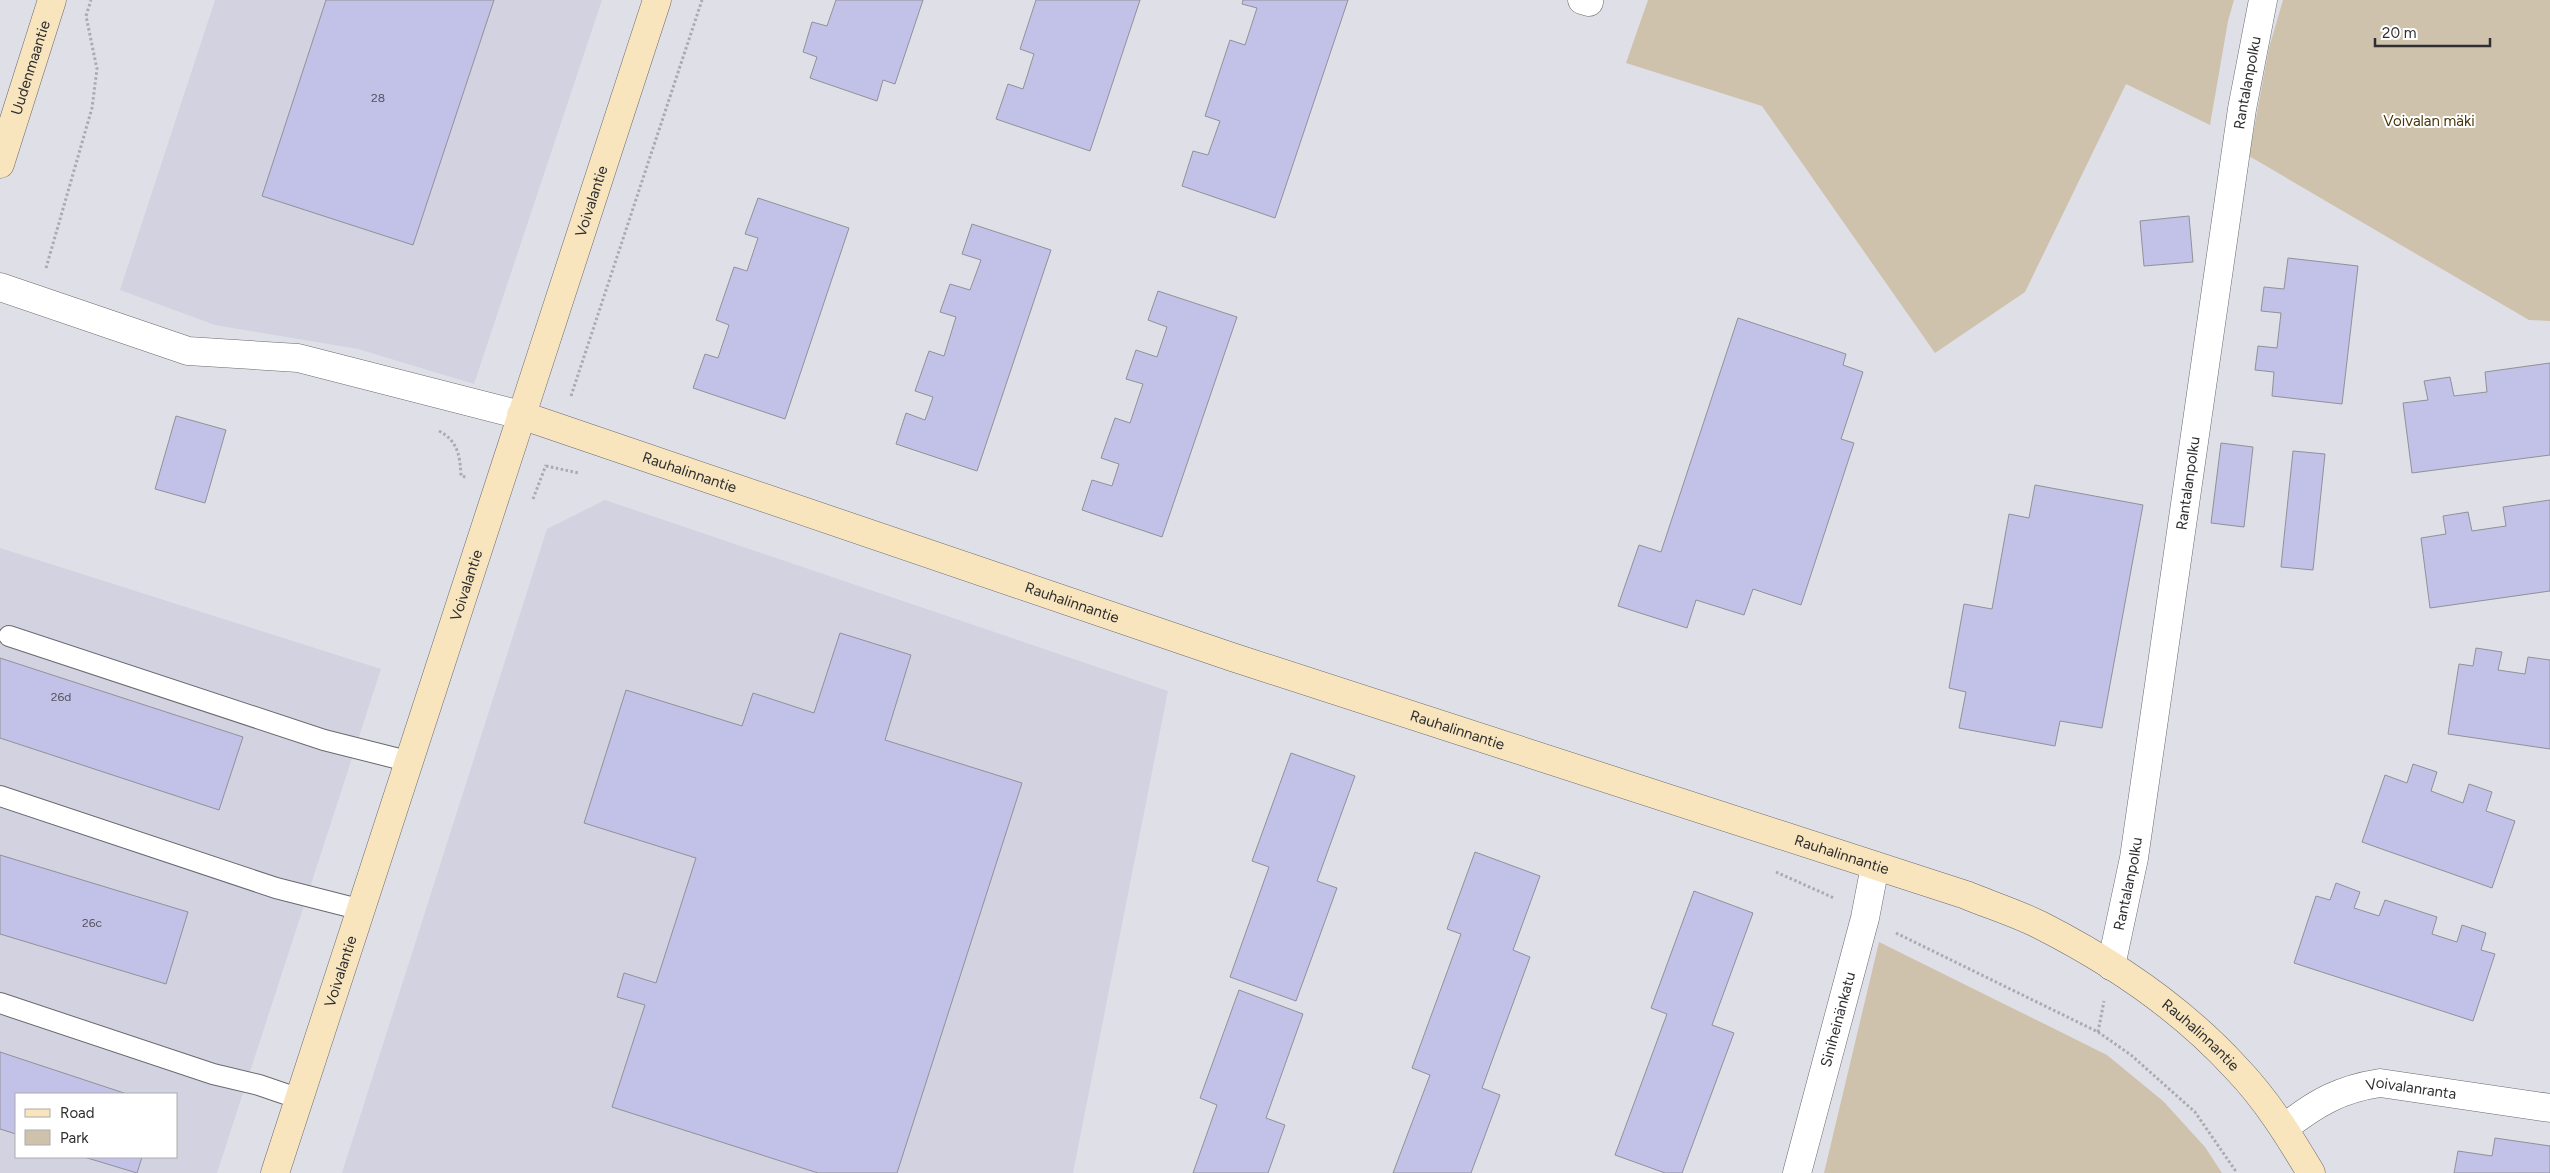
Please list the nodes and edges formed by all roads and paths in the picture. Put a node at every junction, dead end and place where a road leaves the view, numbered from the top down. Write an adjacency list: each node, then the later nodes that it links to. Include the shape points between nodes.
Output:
1 (52, 0): 6 (street, Uudenmaantie)
2 (91, 0): 8 (path, via 86,16 97,69 92,108)
3 (657, 0): 9 (street, Voivalantie)
4 (702, 0): 11 (path)
5 (2263, 0): 22 (street, Rantalanpolku, via 2242,109 2134,858)
6 (0, 164)
7 (0, 287): 8 (street)
8 (37, 300): 9 (street, via 188,351 298,358)
9 (521, 414): 11 (street, Rauhalinnantie); 14 (street, Voivalantie)
10 (431, 429): 14 (path, via 453,441 460,458 461,476)
11 (560, 429): 12 (path); 18 (street, Rauhalinnantie, via 1232,657)
12 (546, 466): 13 (path); 14 (path, via 532,500)
13 (583, 474)
14 (498, 488): 16 (street, Voivalantie)
15 (9, 636): 16 (lane, via 324,740)
16 (411, 762): 20 (street, Voivalantie)
17 (0, 796): 20 (lane, via 276,888)
18 (1876, 866): 21 (street, Siniheinänkatu); 22 (street, Rauhalinnantie, via 1966,894 2039,924)
19 (1772, 870): 21 (path, via 1833,898)
20 (362, 910): 24 (street, Voivalantie)
21 (1865, 918): 28 (street, Siniheinänkatu); 29 (path, via 2098,1032 2137,1060 2195,1112)
22 (2111, 966): 26 (street, Rauhalinnantie, via 2179,1015 2236,1067)
23 (0, 1003): 24 (lane, via 213,1074)
24 (300, 1099): 27 (street, Voivalantie)
25 (2550, 1108): 26 (street, Voivalanranta, via 2380,1083 2354,1087 2328,1097)
26 (2284, 1128): 30 (street, Rauhalinnantie)
27 (275, 1173)
28 (1797, 1173)
29 (2237, 1173)
30 (2311, 1173)

